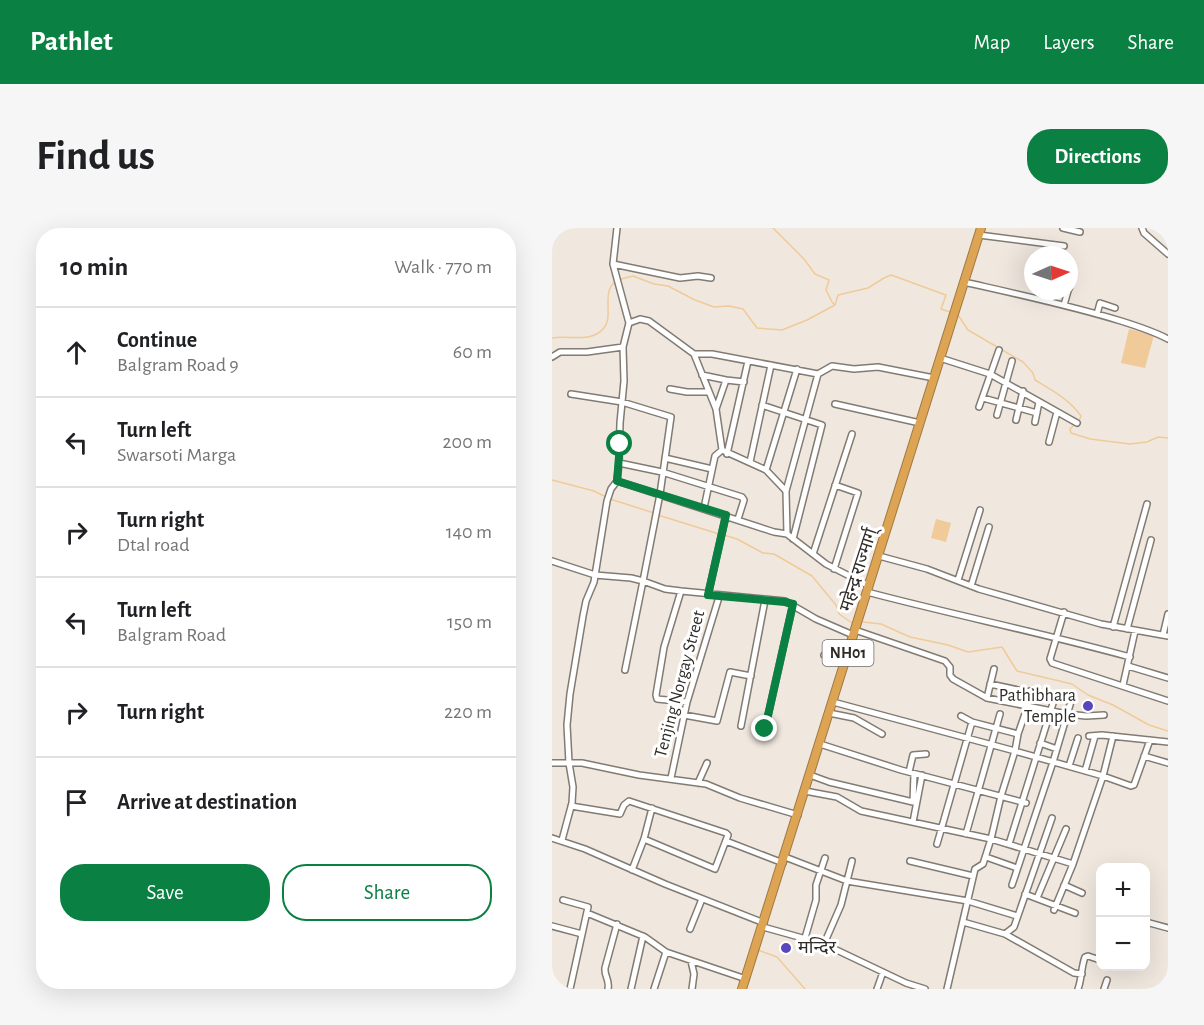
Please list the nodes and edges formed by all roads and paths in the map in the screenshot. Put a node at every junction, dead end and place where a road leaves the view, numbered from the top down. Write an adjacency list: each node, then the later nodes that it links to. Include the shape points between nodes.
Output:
1 (617, 228): 8 (street)
2 (1064, 228): 5 (street)
3 (1142, 228): 7 (street)
4 (980, 231): 6 (street); 10 (highway, महेन्द्र राज्मार्ग् / NH01)
5 (1080, 232)
6 (1064, 246)
7 (1168, 254)
8 (613, 264): 9 (street, via 680,278); 15 (street)
9 (711, 278)
10 (964, 282): 12 (street); 21 (highway, महेन्द्र राज्मार्ग् / NH01)
11 (1066, 300): 12 (street)
12 (1064, 305): 14 (street)
13 (1114, 308): 14 (street, via 1100,303)
14 (1097, 314): 16 (street)
15 (629, 323): 17 (street); 19 (street, via 649,321)
16 (1168, 339)
17 (623, 347): 20 (street, via 560,352); 38 (street)
18 (999, 350): 27 (street)
19 (694, 354): 22 (street); 28 (street)
20 (552, 357)
21 (940, 358): 27 (street); 29 (highway, महेन्द्र राज्मार्ग् / NH01)
22 (748, 361): 24 (street); 31 (street)
23 (1012, 361): 32 (street)
24 (771, 365): 25 (street); 42 (street)
25 (797, 369): 26 (street); 46 (street)
26 (818, 374): 29 (street, via 832,366 878,367); 50 (street)
27 (990, 374): 32 (street); 37 (street)
28 (702, 375): 30 (street); 34 (street)
29 (934, 378): 53 (highway, महेन्द्र राज्मार्ग् / NH01)
30 (726, 380): 31 (street); 45 (street)
31 (744, 382): 57 (street)
32 (1005, 382): 35 (street); 40 (street)
33 (670, 389): 34 (street)
34 (708, 392): 45 (street)
35 (1023, 392): 39 (street); 44 (street)
36 (570, 394): 38 (street)
37 (983, 398): 40 (street); 43 (street)
38 (622, 402): 58 (street, via 671,417); 60 (street)
39 (1039, 402): 47 (street); 48 (street)
40 (1000, 403): 44 (street); 49 (street)
41 (835, 404): 53 (street)
42 (762, 405): 46 (street); 59 (street)
43 (979, 407)
44 (1019, 408): 48 (street); 51 (street)
45 (716, 409): 57 (street)
46 (784, 412): 50 (street); 62 (street)
47 (1057, 412): 54 (street); 56 (street)
48 (1037, 413): 52 (street)
49 (997, 415)
50 (806, 419): 67 (street); 76 (street, via 822,425)
51 (1016, 420)
52 (1035, 422)
53 (920, 423): 79 (highway, महेन्द्र राज्मार्ग् / NH01)
54 (1077, 423)
55 (852, 434): 65 (street)
56 (1049, 442)
57 (725, 452): 59 (street); 61 (street, via 718,452)
58 (665, 458): 61 (street); 63 (street)
59 (750, 462): 62 (street)
60 (619, 463): 63 (street); 64 (street)
61 (712, 469): 66 (street)
62 (766, 470): 67 (street)
63 (662, 472): 66 (street); 68 (street)
64 (617, 481): 68 (street); 83 (street, via 608,498)
65 (835, 485): 78 (street); 81 (street, via 858,493)
66 (709, 486): 70 (street); 73 (street, via 743,498)
67 (786, 491): 75 (street)
68 (660, 494): 70 (street); 86 (street)
69 (1147, 504): 82 (street)
70 (704, 508): 72 (street)
71 (980, 510): 85 (street)
72 (726, 515): 73 (street); 90 (street)
73 (738, 519): 75 (street)
74 (989, 527): 87 (street)
75 (787, 534): 76 (street)
76 (793, 539): 78 (street)
77 (1151, 540): 84 (street)
78 (813, 554): 81 (street)
79 (879, 556): 85 (street); 88 (highway, महेन्द्र राज्मार्ग् / NH01)
80 (552, 561): 83 (street)
81 (834, 569): 88 (street)
82 (1127, 573): 84 (street); 96 (street)
83 (595, 575): 86 (street); 147 (street, via 584,608 570,694)
84 (1141, 578): 97 (street)
85 (958, 580): 87 (street)
86 (644, 581): 89 (street); 107 (street)
87 (971, 586): 94 (street)
88 (868, 589): 99 (highway, महेन्द्र राज्मार्ग् / NH01); 101 (street, via 1012,629)
89 (681, 591): 90 (street); 116 (street, via 664,647 656,695 657,699)
90 (708, 595): 91 (street)
91 (719, 597): 92 (street); 116 (street, Tenjing Norgay Street)
92 (765, 600): 93 (street); 108 (street)
93 (793, 604): 99 (street, via 816,619); 129 (street)
94 (1064, 612): 96 (street); 101 (street)
95 (1168, 614): 100 (street)
96 (1113, 627): 97 (street)
97 (1128, 629): 98 (street)
98 (1135, 630): 100 (street); 103 (street)
99 (854, 633): 104 (highway, महेन्द्र राज्मार्ग् / NH01); 114 (street, via 945,661 953,679)
100 (1165, 636)
101 (1056, 637): 103 (street); 111 (street, via 1052,663)
102 (824, 655): 104 (street)
103 (1130, 657): 105 (street)
104 (845, 662): 117 (highway, महेन्द्र राज्मार्ग् / NH01)
105 (1128, 666): 109 (street); 111 (street)
106 (994, 669): 110 (street)
107 (625, 670)
108 (751, 676): 123 (street, via 730,672 717,721); 127 (street)
109 (1168, 678)
110 (990, 684): 112 (street); 114 (street)
111 (1124, 685): 115 (street)
112 (1030, 691): 113 (street); 118 (street)
113 (1055, 697): 119 (street); 122 (street, via 1071,699)
114 (987, 698): 118 (street)
115 (1168, 701)
116 (687, 702): 123 (street, Tenjing Norgay Street)
117 (833, 702): 120 (highway, महेन्द्र राज्मार्ग् / NH01); 133 (street)
118 (1028, 705): 119 (street); 131 (street)
119 (1052, 711): 122 (street); 137 (street)
120 (829, 713): 130 (street, via 854,718); 138 (highway, महेन्द्र राज्मार्ग् / NH01)
121 (1000, 714): 128 (street)
122 (1067, 714): 124 (street); 140 (street)
123 (684, 715): 157 (street, Tenjing Norgay Street)
124 (1104, 715)
125 (961, 716): 126 (street)
126 (972, 722): 128 (street); 133 (street)
127 (741, 726)
128 (996, 728): 131 (street); 139 (street)
129 (765, 729)
130 (882, 734)
131 (1018, 734): 141 (street)
132 (1113, 736): 135 (street); 152 (street, via 1092,736); 156 (street)
133 (969, 738): 139 (street); 159 (street)
134 (1078, 738): 150 (street)
135 (1149, 740): 136 (street); 143 (street)
136 (1168, 742)
137 (1040, 743): 140 (street); 144 (street)
138 (819, 744): 151 (street); 154 (highway, महेन्द्र राज्मार्ग् / NH01)
139 (992, 744): 141 (street); 160 (street)
140 (1057, 749): 145 (street)
141 (1015, 751): 144 (street); 162 (street)
142 (926, 754): 153 (street, via 910,755)
143 (1144, 756): 149 (street); 156 (street, via 1133,786)
144 (1036, 757): 145 (street); 163 (street)
145 (1053, 762): 150 (street); 179 (street)
146 (552, 763): 147 (street)
147 (569, 763): 157 (street); 164 (street)
148 (707, 763): 158 (street)
149 (1168, 763)
150 (1069, 766): 152 (street)
151 (900, 770): 153 (street); 154 (street, via 915,774 913,802)
152 (1085, 771): 156 (street)
153 (909, 772): 155 (street)
154 (810, 775): 161 (highway, महेन्द्र राज्मार्ग् / NH01)
155 (922, 775): 159 (street); 168 (street)
156 (1102, 776): 187 (street)
157 (671, 778): 158 (street)
158 (698, 783): 166 (street)
159 (955, 784): 160 (street); 169 (street)
160 (978, 790): 162 (street); 171 (street)
161 (805, 791): 166 (highway, महेन्द्र राज्मार्ग् / NH01); 168 (street, via 837,797 861,811)
162 (1000, 796): 163 (street); 174 (street)
163 (1024, 802): 178 (street)
164 (571, 806): 165 (street, via 620,814 629,801); 175 (street)
165 (652, 808): 173 (street); 176 (street, via 726,833)
166 (798, 815): 184 (highway, महेन्द्र राज्मार्ग् / NH01)
167 (1052, 818): 180 (street)
168 (913, 822): 169 (street)
169 (942, 828): 171 (street); 177 (street)
170 (1066, 829): 183 (street)
171 (966, 834): 174 (street)
172 (552, 838): 175 (street)
173 (644, 839): 176 (street, via 714,869); 189 (street)
174 (991, 839): 178 (street); 181 (street)
175 (562, 840): 189 (street)
176 (726, 840): 184 (street)
177 (937, 844)
178 (1009, 844): 179 (street)
179 (1023, 848): 180 (street); 188 (street)
180 (1039, 853): 183 (street); 196 (street)
181 (986, 857): 188 (street); 191 (street)
182 (825, 858): 190 (street)
183 (1054, 858): 187 (street); 197 (street)
184 (784, 860): 190 (street); 208 (highway, महेन्द्र राज्मार्ग् / NH01)
185 (852, 861): 192 (street)
186 (910, 861): 191 (street)
187 (1073, 864): 194 (street)
188 (1017, 868): 193 (street)
189 (632, 870): 198 (street)
190 (820, 871): 192 (street); 215 (street)
191 (973, 876): 200 (street)
192 (847, 881): 200 (street); 216 (street)
193 (1012, 885)
194 (1064, 885): 195 (street); 201 (street)
195 (1082, 893)
196 (1025, 894): 197 (street); 204 (street)
197 (1037, 898): 201 (street)
198 (702, 899): 208 (street); 211 (street)
199 (563, 900): 202 (street, via 588,908)
200 (968, 901): 204 (street); 205 (street)
201 (1055, 908): 203 (street)
202 (587, 913): 207 (street); 212 (street)
203 (1075, 913)
204 (1017, 916): 213 (street, via 1014,927)
205 (963, 922): 213 (street); 233 (street)
206 (1150, 923): 210 (street)
207 (617, 924): 214 (street); 226 (street, via 605,971)
208 (763, 925): 215 (street); 222 (highway, महेन्द्र राज्मार्ग् / NH01)
209 (552, 926): 212 (street)
210 (1168, 928)
211 (690, 929)
212 (582, 934): 225 (street)
213 (1005, 934): 221 (street)
214 (643, 936): 217 (street); 227 (street)
215 (805, 938): 216 (street)
216 (824, 944): 220 (street)
217 (666, 952): 219 (street); 228 (street)
218 (1096, 959): 221 (street, via 1086,956)
219 (692, 961): 222 (street); 229 (street)
220 (884, 972): 224 (street); 231 (street)
221 (1082, 974): 234 (street)
222 (746, 979): 230 (highway, महेन्द्र राज्मार्ग् / NH01)
223 (1107, 980): 235 (street)
224 (906, 986): 232 (street)
225 (570, 989)
226 (608, 989)
227 (631, 989)
228 (654, 989)
229 (692, 989)
230 (742, 989)
231 (877, 989)
232 (925, 989)
233 (947, 989)
234 (1078, 989)
235 (1104, 989)

